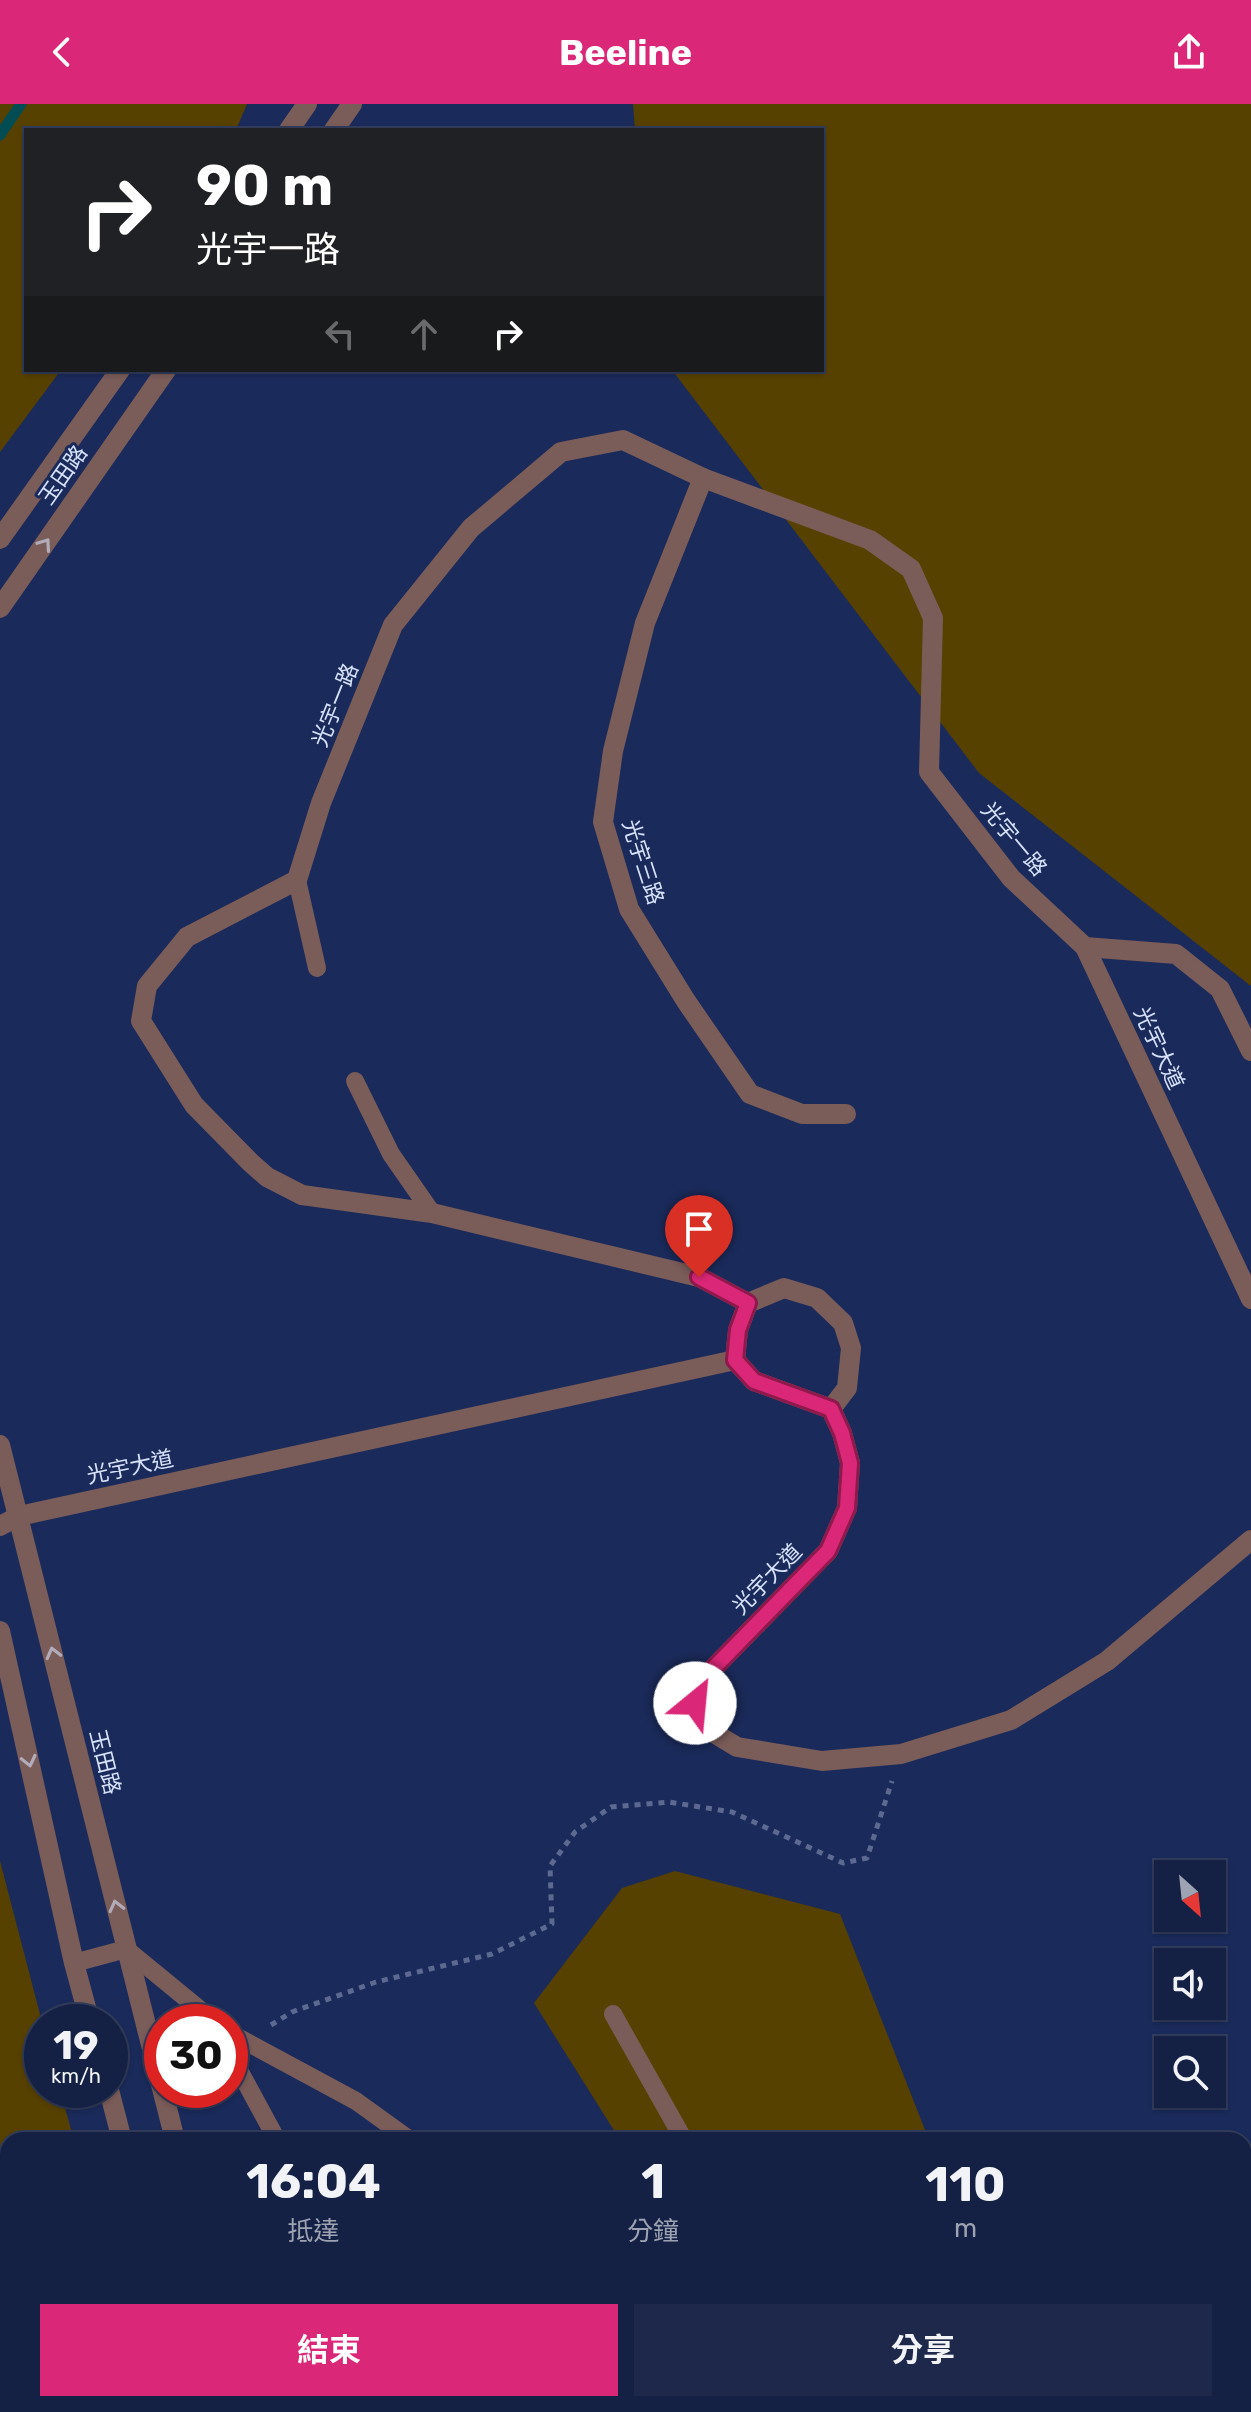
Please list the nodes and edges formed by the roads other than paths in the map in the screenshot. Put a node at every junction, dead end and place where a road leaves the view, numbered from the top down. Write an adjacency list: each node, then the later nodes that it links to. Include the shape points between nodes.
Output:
1 (307, 104): 3 (street)
2 (352, 104): 4 (street)
3 (290, 128)
4 (335, 128)
5 (119, 372): 8 (street, 玉田路)
6 (165, 372): 9 (street, 玉田路, one-way to 6)
7 (703, 478): 10 (street, 光宇一路, via 623,440 561,452 471,528 393,625 321,803); 11 (street, 光宇一路, via 870,540 911,569 933,618 929,772 1011,878); 15 (street, 光宇三路, via 645,623 613,751 603,822 629,909 750,1094 802,1114)
8 (0, 539)
9 (0, 608)
10 (297, 880): 12 (lane); 16 (street, via 187,937 147,986 141,1021 194,1105 267,1177 302,1195)
11 (1085, 947): 13 (street, via 1176,954 1220,989); 17 (street, 光宇大道)
12 (317, 968)
13 (1251, 1051)
14 (355, 1081): 16 (lane, via 391,1154)
15 (846, 1114)
16 (432, 1213): 18 (street, via 699,1277)
17 (1251, 1299)
18 (748, 1303): 19 (street); 20 (street, via 784,1288 817,1298 843,1323 851,1348 847,1388)
19 (735, 1360): 20 (street, via 754,1381); 22 (street, 光宇大道)
20 (831, 1409): 24 (street, 光宇大道, via 850,1463 847,1508 828,1551 703,1679 695,1703 699,1724 737,1747 822,1761 901,1754 1011,1720 1107,1661)
21 (0, 1445): 22 (street, 玉田路)
22 (19, 1516): 23 (street, 光宇大道); 26 (street, 玉田路, one-way to 22)
23 (0, 1526)
24 (1251, 1540)
25 (0, 1631): 27 (street, one-way to 27)
26 (126, 1949): 27 (lane); 29 (lane); 35 (street, 玉田路)
27 (74, 1963): 28 (street)
28 (85, 2004)
29 (193, 2004)
30 (613, 2014): 38 (lane)
31 (248, 2043): 37 (lane, via 356,2101)
32 (248, 2087): 36 (lane)
33 (114, 2108): 34 (street)
34 (120, 2132)
35 (173, 2132)
36 (273, 2132)
37 (399, 2132)
38 (679, 2132)

